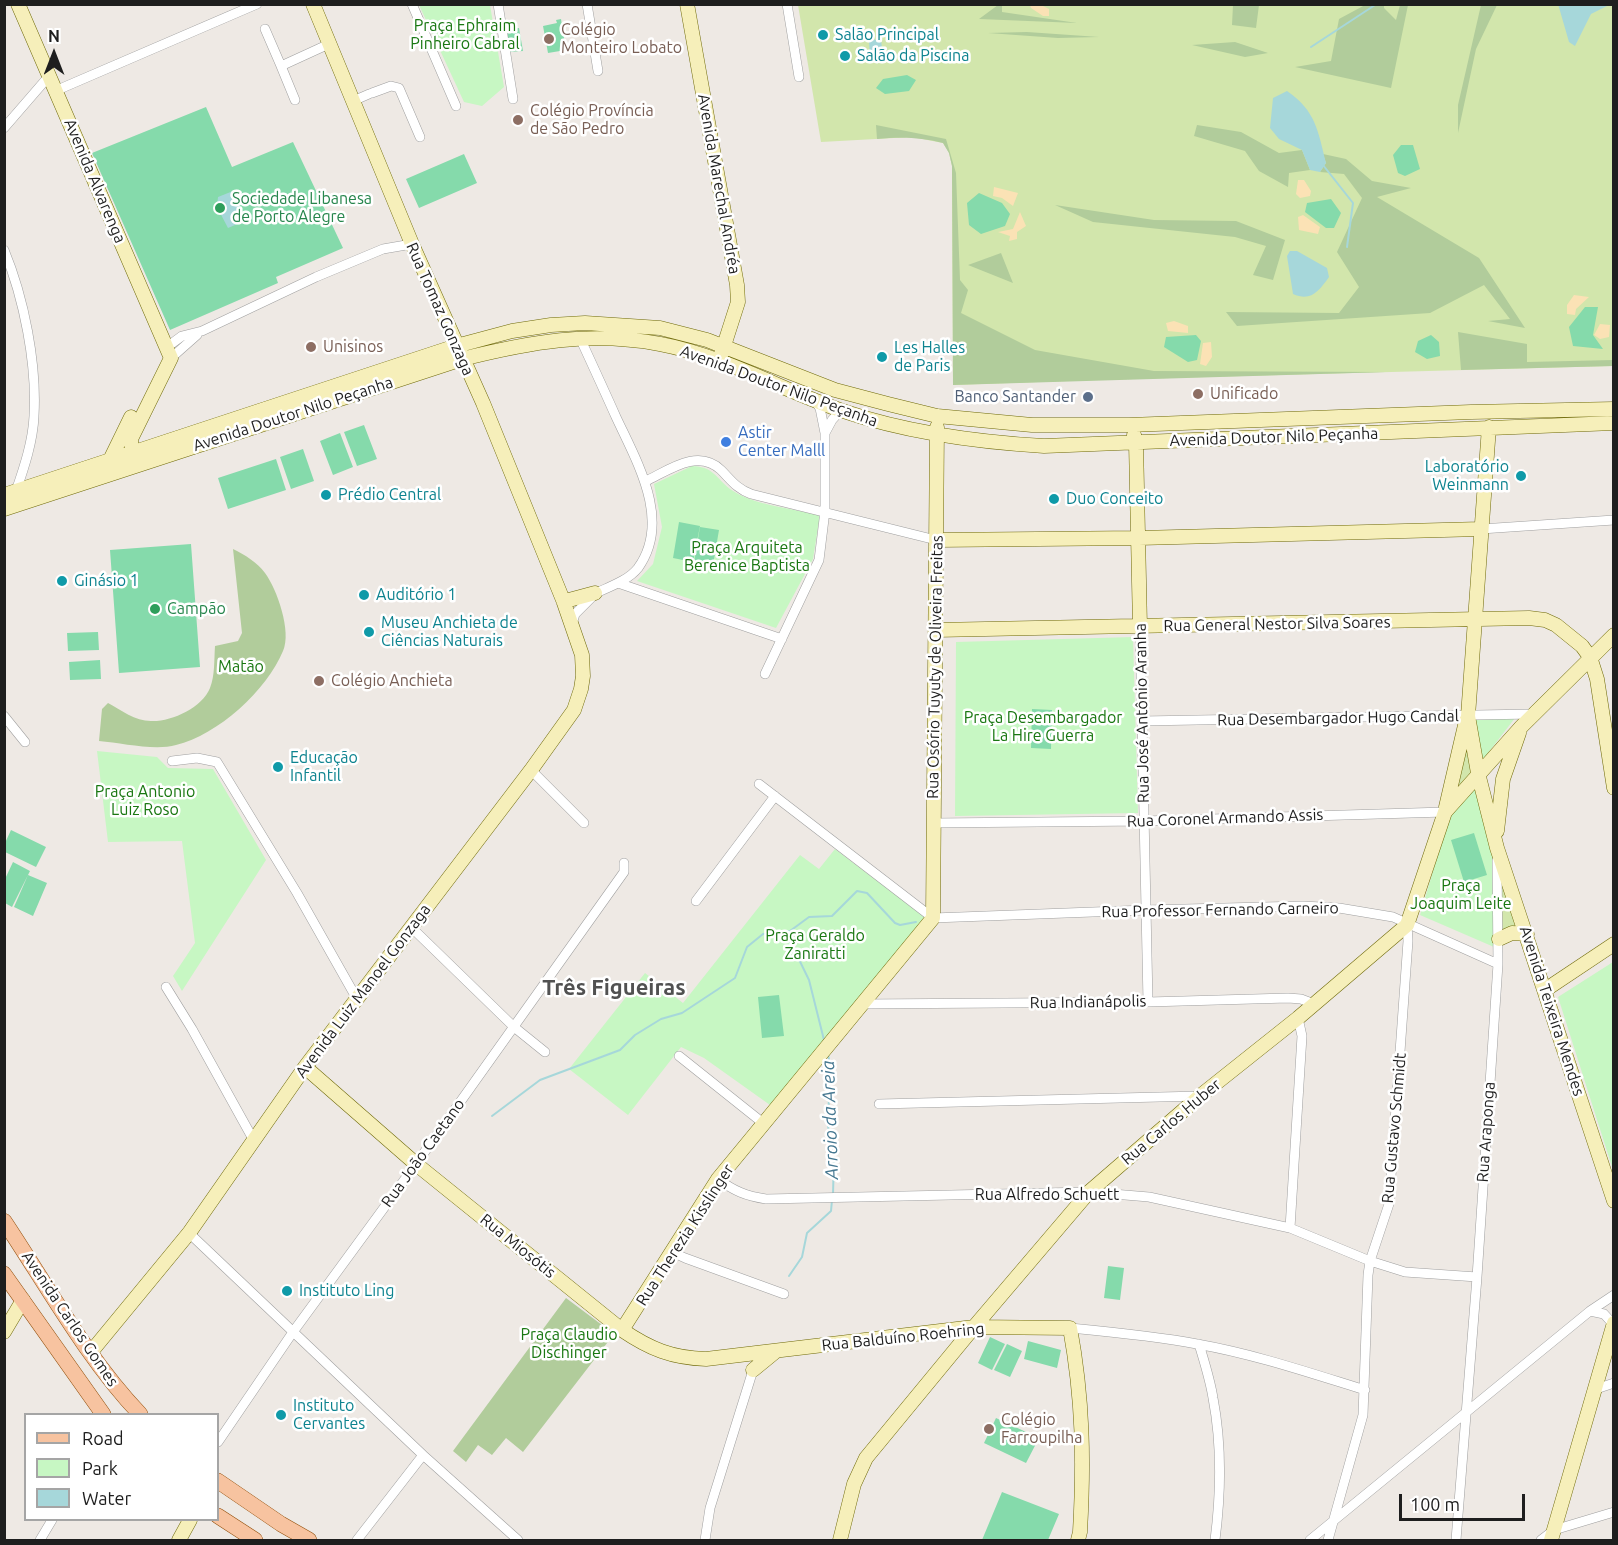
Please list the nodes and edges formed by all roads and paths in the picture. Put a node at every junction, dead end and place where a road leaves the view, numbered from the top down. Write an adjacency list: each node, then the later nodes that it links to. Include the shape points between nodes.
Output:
1 (18, 4): 13 (street, Avenida Alvarenga)
2 (257, 4): 15 (street)
3 (313, 4): 10 (street, Rua Tomaz Gonzaga)
4 (412, 4): 19 (street)
5 (498, 4): 16 (street)
6 (587, 4): 12 (street)
7 (687, 4): 25 (street, Avenida Marechal Andréa, via 737,285 738,302)
8 (787, 4): 14 (street)
9 (265, 29): 11 (street)
10 (329, 44): 11 (street); 18 (street, Rua Tomaz Gonzaga)
11 (281, 66): 17 (street)
12 (598, 71)
13 (49, 76): 15 (street, Avenida Alvarenga); 20 (street)
14 (799, 77)
15 (56, 91): 26 (street, Avenida Alvarenga)
16 (513, 99)
17 (295, 100)
18 (353, 102): 21 (street, via 391,86 399,88); 22 (street, Rua Tomaz Gonzaga)
19 (456, 106)
20 (4, 128)
21 (420, 137)
22 (412, 244): 26 (street, via 391,246 316,277 202,331); 27 (street, Rua Tomaz Gonzaga)
23 (4, 250): 46 (street, via 24,316 33,368 34,417 25,465)
24 (580, 338): 27 (street, Avenida Doutor Nilo Peçanha); 28 (street, Avenida Doutor Nilo Peçanha, via 659,344); 44 (street)
25 (724, 346): 27 (street, Avenida Doutor Nilo Peçanha, via 660,328 585,323 512,331); 28 (street, Avenida Marechal Andréa); 34 (street, Avenida Doutor Nilo Peçanha, via 835,390)
26 (169, 352): 30 (street)
27 (459, 353): 41 (street, Avenida Doutor Nilo Peçanha); 43 (street, Avenida Doutor Nilo Peçanha); 56 (street, Rua Tomaz Gonzaga)
28 (719, 361): 29 (street, Avenida Doutor Nilo Peçanha)
29 (814, 399): 32 (street, Avenida Doutor Nilo Peçanha); 38 (street)
30 (141, 408): 41 (street, via 131,439); 42 (street)
31 (1614, 409): 33 (street, Avenida Doutor Nilo Peçanha)
32 (841, 410): 38 (street); 39 (street, Avenida Doutor Nilo Peçanha)
33 (1511, 412): 36 (street, Avenida Doutor Nilo Peçanha); 37 (street)
34 (937, 416): 36 (street, Avenida Doutor Nilo Peçanha, via 1032,425); 39 (street, Rua Osório Tuyuty de Oliveira Freitas)
35 (1614, 423): 37 (street, Avenida Doutor Nilo Peçanha)
36 (1129, 425): 40 (street, Rua José Antônio Aranha)
37 (1489, 427): 40 (street, Avenida Doutor Nilo Peçanha); 51 (street, Avenida Teixeira Mendes)
38 (825, 433): 45 (street)
39 (937, 435): 40 (street, Avenida Doutor Nilo Peçanha, via 1044,446); 53 (street, Rua Osório Tuyuty de Oliveira Freitas)
40 (1136, 442): 52 (street, Rua José Antônio Aranha)
41 (133, 453): 42 (street, Avenida Doutor Nilo Peçanha); 43 (street)
42 (110, 460): 46 (street, Avenida Doutor Nilo Peçanha)
43 (151, 461): 48 (street, Avenida Doutor Nilo Peçanha)
44 (646, 481): 47 (street, via 686,461 702,461 715,466 743,491); 54 (street, via 652,519 649,543 637,570)
45 (825, 490): 47 (street, via 816,500); 49 (street)
46 (10, 493)
47 (801, 506): 49 (street)
48 (4, 509)
49 (825, 511): 53 (street); 61 (street, via 819,560)
50 (1614, 520): 51 (street)
51 (1481, 528): 52 (street); 57 (street, Avenida Teixeira Mendes)
52 (1139, 538): 53 (street); 58 (street, Rua José Antônio Aranha)
53 (936, 540): 59 (street, Rua Osório Tuyuty de Oliveira Freitas)
54 (618, 583): 55 (street); 61 (street)
55 (596, 593): 56 (street, via 574,614); 56 (street, via 569,600)
56 (567, 613): 71 (street, Avenida Luiz Manoel Gonzaga, via 582,655 581,689 574,710)
57 (1475, 620): 58 (street, Rua General Nestor Silva Soares); 62 (street, Rua General Nestor Silva Soares, via 1545,620 1582,646); 66 (street, Avenida Teixeira Mendes)
58 (1140, 627): 59 (street, Rua General Nestor Silva Soares); 67 (street, Rua José Antônio Aranha)
59 (936, 630): 79 (street, Rua Osório Tuyuty de Oliveira Freitas)
60 (1614, 635): 62 (street)
61 (782, 639): 63 (street)
62 (1590, 657): 64 (street); 74 (street)
63 (765, 674)
64 (1533, 714): 66 (street, Rua Desembargador Hugo Candal); 68 (street)
65 (4, 716): 69 (street)
66 (1468, 716): 67 (street, Rua Desembargador Hugo Candal); 72 (street, Avenida Teixeira Mendes); 76 (street)
67 (1142, 721): 77 (street, Rua José Antônio Aranha)
68 (1522, 726): 72 (street); 80 (street, Rua Araponga, via 1503,779)
69 (25, 742)
70 (172, 761): 93 (street, via 197,758 217,762)
71 (531, 770): 78 (street); 86 (street, Avenida Luiz Manoel Gonzaga)
72 (1478, 774): 76 (street); 80 (street, Avenida Teixeira Mendes)
73 (759, 784): 75 (street)
74 (1614, 788)
75 (775, 796): 82 (street); 84 (street)
76 (1445, 812): 77 (street, Rua Coronel Armando Assis); 85 (street)
77 (1144, 821): 79 (street, Rua Coronel Armando Assis); 83 (street, Rua José Antônio Aranha)
78 (584, 823)
79 (934, 823): 84 (street, Rua Osório Tuyuty de Oliveira Freitas)
80 (1497, 848): 87 (street, Avenida Teixeira Mendes); 88 (street, Rua Araponga)
81 (624, 863): 98 (street, Rua João Caetano, via 624,872)
82 (696, 901)
83 (1146, 910): 84 (street, Rua Professor Fernando Carneiro); 85 (street, Rua Professor Fernando Carneiro, via 1339,908 1393,918); 94 (street, Rua José Antônio Aranha)
84 (933, 918): 95 (street, Rua Therezia Kisslinger)
85 (1407, 925): 90 (street, Rua Professor Fernando Carneiro); 96 (street, Rua Carlos Huber); 114 (street, Rua Gustavo Schmidt, via 1389,1204)
86 (411, 927): 93 (street, Avenida Luiz Manoel Gonzaga); 98 (street)
87 (1527, 934): 88 (street, via 1512,933); 92 (street, Avenida Teixeira Mendes)
88 (1499, 939): 90 (street, Rua Araponga)
89 (1614, 944): 92 (street)
90 (1497, 964): 116 (street, Rua Araponga)
91 (166, 987): 105 (street)
92 (1545, 990): 109 (street, Avenida Teixeira Mendes)
93 (357, 999): 101 (street, Avenida Luiz Manoel Gonzaga)
94 (1148, 1002): 95 (street, Rua Indianápolis); 96 (street, Rua Indianápolis, via 1287,998)
95 (861, 1004): 104 (street, Rua Therezia Kisslinger)
96 (1314, 1004): 97 (street, Rua Carlos Huber)
97 (1299, 1018): 102 (street, Rua Carlos Huber); 111 (street, via 1302,1036)
98 (514, 1027): 99 (street); 106 (street, Rua João Caetano)
99 (545, 1052)
100 (680, 1056): 104 (street)
101 (304, 1067): 105 (street, Avenida Luiz Manoel Gonzaga); 106 (street, Rua Miosótis)
102 (1200, 1096): 103 (street); 108 (street, Rua Carlos Huber)
103 (879, 1104)
104 (763, 1123): 107 (street, Rua Therezia Kisslinger)
105 (253, 1139): 112 (street, Avenida Luiz Manoel Gonzaga)
106 (416, 1164): 124 (street, Rua Miosótis); 126 (street, Rua João Caetano)
107 (718, 1179): 108 (street, Rua Alfredo Schuett, via 747,1197 766,1198); 113 (street, Rua Therezia Kisslinger)
108 (1089, 1192): 111 (street, Rua Alfredo Schuett, via 1149,1197); 122 (street, Rua Carlos Huber)
109 (1614, 1201)
110 (4, 1221): 128 (main road, Avenida Carlos Gomes)
111 (1290, 1228): 114 (street, Rua Alfredo Schuett)
112 (189, 1233): 126 (street); 128 (street, Avenida Luiz Manoel Gonzaga)
113 (672, 1252): 117 (street); 124 (street, Rua Therezia Kisslinger)
114 (1370, 1261): 116 (street, Rua Alfredo Schuett, via 1418,1274); 134 (street, Rua Gustavo Schmidt)
115 (4, 1274): 119 (main road, Avenida Carlos Gomes)
116 (1477, 1277): 137 (street, Rua Araponga)
117 (784, 1294)
118 (1614, 1295): 120 (street)
119 (23, 1300): 125 (street); 135 (main road, Avenida Carlos Gomes)
120 (1590, 1311): 121 (street, via 1604,1314); 137 (street)
121 (1613, 1323): 133 (street)
122 (974, 1327): 123 (street, Rua Balduíno Roehring); 129 (street, Rua Balduíno Roehring); 154 (street, Rua Carlos Huber, via 866,1458 854,1484)
123 (1070, 1328): 127 (street, Rua Balduíno Roehring); 155 (street, via 1082,1412 1084,1473)
124 (622, 1330): 130 (street, Rua Miosótis, via 677,1358)
125 (4, 1332)
126 (293, 1332): 138 (street, Rua João Caetano); 139 (street)
127 (1199, 1344): 134 (street, Rua Balduíno Roehring); 156 (street, via 1213,1396 1218,1436 1221,1477)
128 (90, 1352): 136 (main road, Avenida Carlos Gomes)
129 (775, 1352): 130 (street, Rua Balduíno Roehring); 131 (street)
130 (759, 1354): 131 (street)
131 (753, 1370): 153 (street, via 710,1508)
132 (1614, 1383): 133 (street)
133 (1596, 1389): 146 (street)
134 (1365, 1390): 145 (street, Rua Gustavo Schmidt, via 1363,1415)
135 (102, 1413)
136 (139, 1413)
137 (1465, 1413): 145 (street); 159 (street, Rua Araponga)
138 (219, 1441)
139 (423, 1455): 151 (street); 152 (street)
140 (219, 1481): 150 (main road)
141 (1614, 1512): 146 (street)
142 (219, 1517): 149 (main road)
143 (51, 1521): 147 (street)
144 (189, 1521): 148 (street)
145 (1334, 1521): 157 (street); 158 (street, Rua Gustavo Schmidt)
146 (1552, 1535): 160 (street)
147 (40, 1540)
148 (179, 1540)
149 (255, 1540)
150 (309, 1540)
151 (357, 1540)
152 (518, 1540)
153 (705, 1540)
154 (840, 1540)
155 (1078, 1540)
156 (1215, 1540)
157 (1311, 1540)
158 (1329, 1540)
159 (1456, 1540)
160 (1541, 1540)

